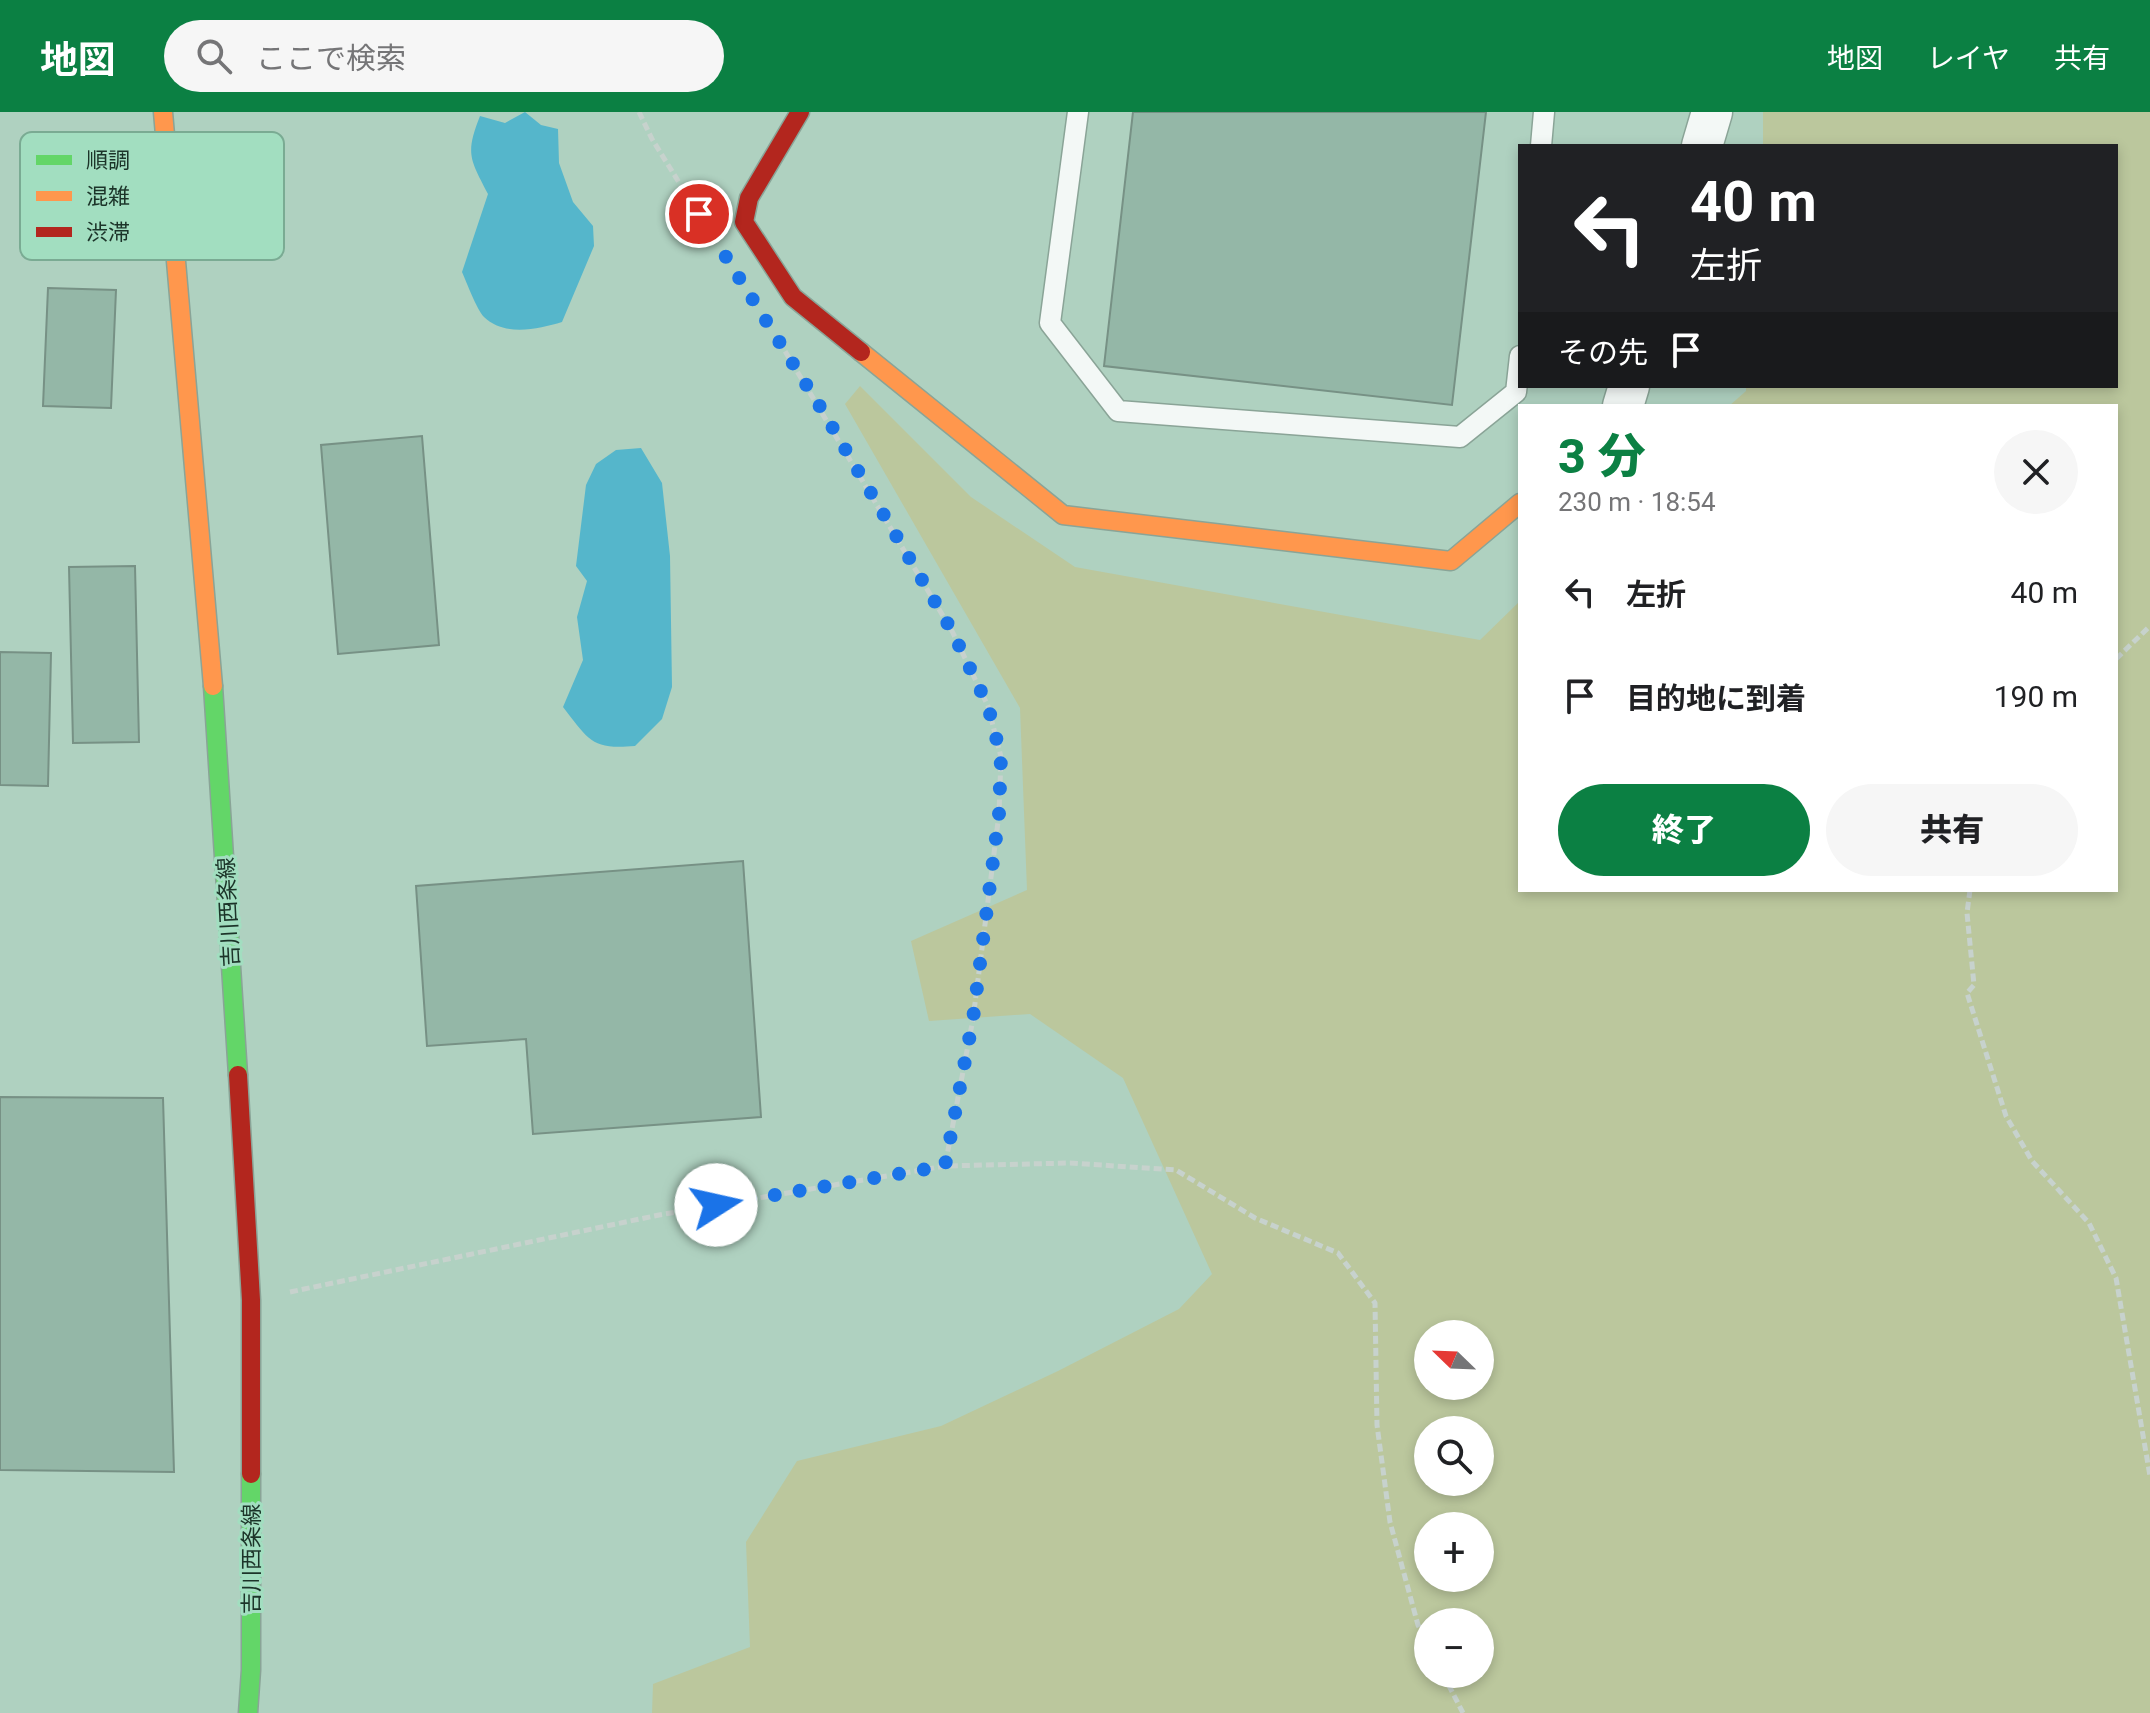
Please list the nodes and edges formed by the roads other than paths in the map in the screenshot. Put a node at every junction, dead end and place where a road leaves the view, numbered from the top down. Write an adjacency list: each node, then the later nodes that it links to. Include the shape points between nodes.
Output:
1 (163, 112): 6 (main road, 吉川西条線)
2 (800, 112): 11 (main road, via 749,198 744,222 793,297 1063,515 1451,561)
3 (1078, 112): 10 (lane, via 1050,323 1118,411 1460,437 1516,392)
4 (1544, 112): 7 (lane)
5 (1712, 112): 8 (street)
6 (165, 132)
7 (1541, 144)
8 (1703, 144)
9 (176, 260): 12 (main road, 吉川西条線, via 219,757 251,1300)
10 (1518, 374)
11 (1518, 505)
12 (248, 1713)

